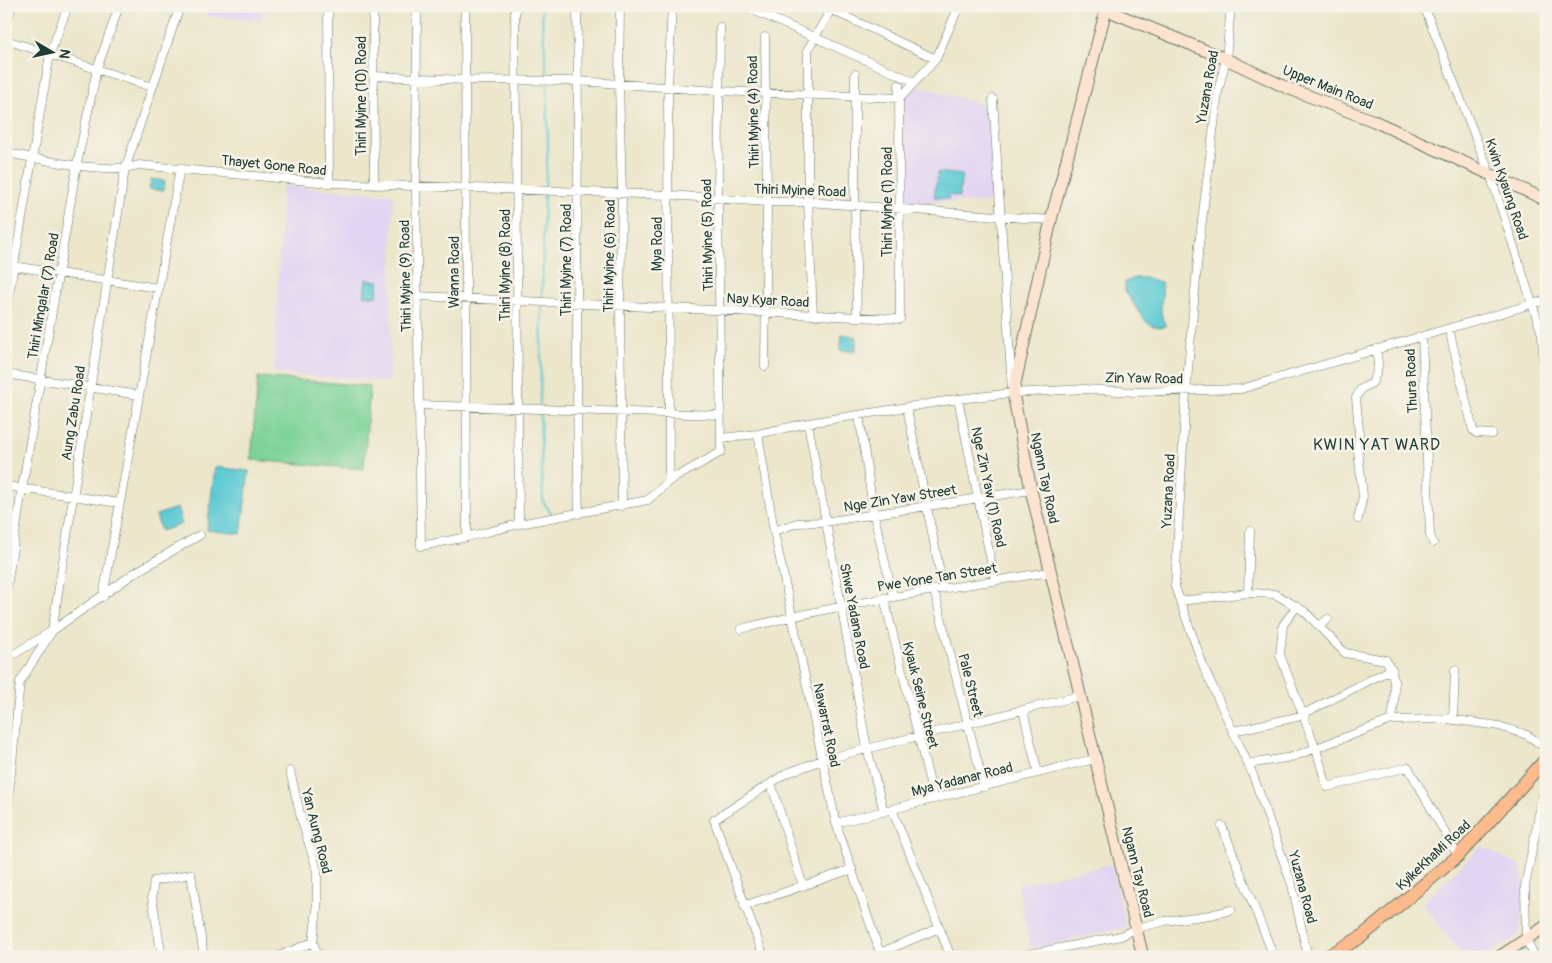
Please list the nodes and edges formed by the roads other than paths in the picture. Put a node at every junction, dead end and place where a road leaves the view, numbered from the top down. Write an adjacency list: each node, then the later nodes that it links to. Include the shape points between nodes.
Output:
1 (12, 6): 20 (street)
2 (68, 6): 25 (street)
3 (119, 6): 28 (street, Thiri Mingalar (7) Road)
4 (180, 6): 39 (street, Aung Zabu Road)
5 (328, 6): 52 (street)
6 (374, 6): 30 (street, Thiri Myine (10) Road)
7 (417, 6): 31 (street, Thiri Myine (9) Road)
8 (465, 6): 33 (street, Wanna Road)
9 (516, 6): 32 (street, Thiri Myine (8) Road)
10 (577, 6): 34 (street, Thiri Myine (7) Road)
11 (620, 6): 36 (street, Thiri Myine (6) Road)
12 (672, 6): 38 (street, Mya Road)
13 (744, 6): 23 (street)
14 (823, 6): 18 (street)
15 (959, 6): 26 (street)
16 (1231, 6): 27 (street, Yuzana Road)
17 (1424, 6): 51 (street, Kwin Kyaung Road)
18 (832, 8): 23 (street); 26 (street)
19 (1103, 8): 27 (main road, Upper Main Road); 68 (main road, Ngann Tay Road)
20 (6, 24)
21 (720, 27): 40 (street, Thiri Myine (5) Road)
22 (765, 36): 41 (street, Thiri Myine (4) Road)
23 (816, 37): 35 (street); 42 (street, via 808,49)
24 (7, 43): 25 (street)
25 (50, 54): 28 (street); 47 (street)
26 (936, 59): 35 (street)
27 (1226, 59): 51 (main road, Upper Main Road, via 1285,87 1374,121); 93 (street, Yuzana Road, via 1210,151)
28 (97, 69): 39 (street); 48 (street, Thiri Mingalar (7) Road)
29 (855, 74): 43 (street)
30 (374, 76): 31 (street); 53 (street, Thiri Myine (10) Road)
31 (417, 78): 33 (street); 54 (street, Thiri Myine (9) Road)
32 (515, 79): 33 (street); 34 (street); 56 (street, Thiri Myine (8) Road)
33 (466, 80): 55 (street, Wanna Road)
34 (578, 81): 36 (street); 58 (street, Thiri Myine (7) Road)
35 (915, 82): 44 (street)
36 (618, 84): 38 (street); 59 (street, Thiri Myine (6) Road)
37 (899, 85): 44 (street, Thiri Myine (1) Road)
38 (668, 86): 40 (street); 60 (street, Mya Road)
39 (152, 87): 50 (street, Aung Zabu Road)
40 (719, 91): 41 (street); 61 (street, Thiri Myine (5) Road)
41 (764, 93): 42 (street); 63 (street, Thiri Myine (4) Road)
42 (809, 95): 43 (street); 64 (street)
43 (856, 97): 44 (street); 65 (street)
44 (900, 98): 66 (street, Thiri Myine (1) Road)
45 (994, 99): 67 (street)
46 (6, 153): 47 (street, Thayet Gone Road)
47 (33, 157): 48 (street, Thayet Gone Road); 69 (street)
48 (77, 164): 50 (street, Thayet Gone Road); 70 (street, Thiri Mingalar (7) Road)
49 (180, 168): 50 (street, Thayet Gone Road, via 139,165); 52 (street, Thayet Gone Road); 72 (street)
50 (125, 169): 71 (street, Aung Zabu Road)
51 (1491, 176): 62 (main road, Upper Main Road); 78 (street, Kwin Kyaung Road)
52 (329, 183): 53 (street, Thayet Gone Road)
53 (374, 185): 54 (street, Thayet Gone Road)
54 (416, 187): 55 (street, Thayet Gone Road); 73 (street, Thiri Myine (9) Road)
55 (466, 188): 56 (street, Thayet Gone Road); 74 (street, Wanna Road)
56 (517, 189): 57 (street, Thayet Gone Road); 76 (street, Thiri Myine (8) Road)
57 (545, 189): 58 (street, Thiri Myine Road)
58 (579, 193): 59 (street, Thiri Myine Road); 77 (street, Thiri Myine (7) Road)
59 (622, 194): 60 (street, Thiri Myine Road); 79 (street, Thiri Myine (6) Road)
60 (669, 195): 61 (street, Thiri Myine Road); 80 (street, Mya Road)
61 (718, 199): 63 (street, Thiri Myine Road); 81 (street, Thiri Myine (5) Road)
62 (1546, 200)
63 (767, 202): 64 (street, Thiri Myine Road); 83 (street, Thiri Myine (4) Road)
64 (808, 202): 65 (street, Thiri Myine Road); 84 (street)
65 (855, 205): 66 (street, Thiri Myine Road); 85 (street)
66 (899, 209): 67 (street, Thiri Myine Road); 85 (street, Thiri Myine (1) Road, via 900,318)
67 (1001, 215): 68 (street, Thiri Myine Road); 94 (street)
68 (1051, 220): 94 (main road, Ngann Tay Road)
69 (10, 265): 70 (street); 82 (street)
70 (60, 273): 71 (street); 91 (street, Thiri Mingalar (7) Road)
71 (107, 280): 72 (street); 92 (street, Aung Zabu Road)
72 (158, 288): 95 (street)
73 (418, 296): 74 (street, Nay Kyar Road); 97 (street, Thiri Myine (9) Road)
74 (466, 299): 76 (street, Nay Kyar Road); 98 (street, Wanna Road)
75 (1546, 300): 78 (street, Zin Yaw Road)
76 (518, 302): 77 (street, Nay Kyar Road); 99 (street, Thiri Myine (8) Road)
77 (578, 303): 79 (street, Nay Kyar Road); 101 (street, Thiri Myine (7) Road)
78 (1532, 304): 86 (street, Zin Yaw Road); 106 (street, Kwin Kyaung Road, via 1542,334)
79 (620, 306): 80 (street, Nay Kyar Road); 102 (street, Thiri Myine (6) Road)
80 (670, 307): 81 (street, Nay Kyar Road); 103 (street, Mya Road)
81 (721, 309): 83 (street, Nay Kyar Road); 104 (street, Thiri Myine (5) Road)
82 (6, 312)
83 (766, 312): 84 (street, Nay Kyar Road); 89 (street, Thiri Myine (4) Road)
84 (813, 315): 85 (street, Nay Kyar Road)
85 (857, 317)
86 (1449, 329): 87 (street, Zin Yaw Road); 110 (street, via 1473,430 1476,434)
87 (1422, 337): 88 (street, Zin Yaw Road); 131 (street, Thura Road, via 1430,535)
88 (1377, 349): 93 (street, Zin Yaw Road, via 1241,389); 124 (street, via 1376,374 1372,383 1361,389 1356,398 1363,496)
89 (765, 366)
90 (6, 374): 91 (street)
91 (40, 379): 92 (street); 115 (street, Thiri Mingalar (7) Road)
92 (89, 387): 95 (street); 117 (street, Aung Zabu Road)
93 (1186, 392): 94 (street, Zin Yaw Road, via 1084,389); 141 (street, Yuzana Road, via 1175,587)
94 (1013, 393): 96 (street, Zin Yaw Road); 116 (main road, Ngann Tay Road)
95 (138, 394): 119 (street)
96 (958, 399): 100 (street, Zin Yaw Road); 118 (street, Nge Zin Yaw (1) Road)
97 (418, 405): 98 (street); 130 (street, Thiri Myine (9) Road, via 420,545)
98 (466, 406): 99 (street); 130 (street, Wanna Road)
99 (518, 408): 101 (street); 126 (street, Thiri Myine (8) Road)
100 (907, 408): 105 (street, Zin Yaw Road); 121 (street)
101 (576, 410): 102 (street); 122 (street, Thiri Myine (7) Road)
102 (620, 410): 103 (street); 120 (street, Thiri Myine (6) Road)
103 (671, 412): 104 (street); 113 (street, Mya Road)
104 (720, 415): 108 (street, Thiri Myine (5) Road)
105 (859, 415): 107 (street, Zin Yaw Road); 123 (street)
106 (1546, 415)
107 (808, 423): 109 (street, Zin Yaw Road); 125 (street, Shwe Yadana Road)
108 (720, 424): 111 (street); 112 (street, Thiri Myine (5) Road)
109 (758, 434): 111 (street, Zin Yaw Road); 127 (street, Nawarrat Road)
110 (1492, 434)
111 (733, 437): 112 (street, Zin Yaw Road)
112 (721, 438): 113 (street, via 721,452)
113 (669, 481): 120 (street, via 648,500)
114 (6, 486): 115 (street)
115 (22, 489): 117 (street); 136 (street, Thiri Mingalar (7) Road)
116 (1031, 490): 118 (street, Nge Zin Yaw Street); 132 (main road, Ngann Tay Road)
117 (72, 497): 119 (street); 148 (street, Aung Zabu Road)
118 (979, 498): 121 (street, Nge Zin Yaw Street); 133 (street, Nge Zin Yaw (1) Road)
119 (119, 503): 139 (street)
120 (622, 506): 122 (street)
121 (927, 506): 123 (street, Nge Zin Yaw Street); 134 (street)
122 (579, 514): 126 (street)
123 (874, 515): 125 (street, Nge Zin Yaw Street); 138 (street)
124 (1358, 519)
125 (824, 522): 127 (street, Nge Zin Yaw Street, via 797,523); 143 (street, Shwe Yadana Road)
126 (519, 524): 130 (street)
127 (774, 531): 144 (street, Nawarrat Road)
128 (1250, 531): 137 (street)
129 (200, 535): 139 (street, via 136,572)
130 (467, 537)
131 (1433, 543)
132 (1050, 572): 133 (street, Pwe Yone Tan Street); 152 (main road, Ngann Tay Road)
133 (995, 581): 134 (street, Pwe Yone Tan Street)
134 (943, 588): 135 (street, Pwe Yone Tan Street)
135 (934, 590): 138 (street, Pwe Yone Tan Street); 157 (street, Pale Street)
136 (6, 593)
137 (1248, 593): 141 (street); 142 (street, via 1275,594)
138 (893, 596): 140 (street, Pwe Yone Tan Street)
139 (103, 597): 148 (street)
140 (884, 598): 143 (street, Pwe Yone Tan Street); 159 (street, Kyauk Seine Street)
141 (1180, 601): 158 (street, Yuzana Road, via 1204,668)
142 (1297, 606): 146 (street); 154 (street, via 1284,625 1280,655)
143 (841, 607): 144 (street, Pwe Yone Tan Street); 160 (street, Shwe Yadana Road)
144 (791, 616): 147 (street, Pwe Yone Tan Street); 165 (street, Nawarrat Road)
145 (1328, 619): 146 (street)
146 (1319, 626): 150 (street, via 1345,653 1383,658)
147 (741, 629)
148 (52, 631): 149 (street); 175 (street, Aung Zabu Road, via 20,682)
149 (6, 659)
150 (1392, 669): 154 (street); 155 (street, via 1396,690)
151 (1455, 670): 156 (street)
152 (1079, 696): 153 (street); 164 (main road, Ngann Tay Road)
153 (1023, 710): 157 (street); 168 (street)
154 (1303, 715): 158 (street); 162 (street)
155 (1392, 720): 156 (street); 162 (street)
156 (1453, 720): 161 (street, via 1508,729 1527,735)
157 (968, 724): 159 (street); 171 (street, Pale Street)
158 (1233, 731): 166 (street, Yuzana Road)
159 (918, 735): 160 (street); 172 (street, Kyauk Seine Street)
160 (867, 748): 165 (street); 174 (street, Shwe Yadana Road)
161 (1546, 748)
162 (1316, 749): 166 (street, via 1292,757); 178 (street, via 1328,788 1408,767 1411,769)
163 (1546, 758): 178 (main road, KyikeKhaMi Road)
164 (1094, 759): 168 (street, Mya Yadanar Road); 185 (main road, Ngann Tay Road)
165 (822, 760): 170 (street, via 785,774); 176 (street, Nawarrat Road)
166 (1248, 764): 197 (street, Yuzana Road, via 1292,885)
167 (290, 771): 187 (street, Yan Aung Road, via 317,870)
168 (1038, 773): 171 (street, Mya Yadanar Road)
169 (1546, 779): 186 (street, via 1525,886)
170 (772, 783): 180 (street); 181 (street, via 714,820)
171 (984, 787): 172 (street, Mya Yadanar Road)
172 (934, 799): 173 (street, Mya Yadanar Road)
173 (892, 809): 174 (street, Mya Yadanar Road); 184 (street)
174 (884, 812): 176 (street, Mya Yadanar Road)
175 (6, 823)
176 (836, 823): 179 (street, Nawarrat Road)
177 (1222, 826): 196 (street)
178 (1458, 856): 198 (main road, KyikeKhaMi Road, via 1361,936)
179 (852, 869): 180 (street); 184 (street, Nawarrat Road, via 880,953)
180 (803, 886): 181 (street)
181 (744, 906): 192 (street)
182 (1231, 910): 185 (street)
183 (1546, 926): 186 (main road)
184 (939, 928): 193 (street)
185 (1137, 928): 194 (street, via 1120,936); 195 (main road, Ngann Tay Road)
186 (1526, 939): 199 (main road); 200 (street)
187 (313, 942): 190 (street); 191 (street, Yan Aung Road)
188 (162, 957): 189 (street, via 152,898 154,881 190,874)
189 (204, 957)
190 (277, 957)
191 (318, 957)
192 (764, 957)
193 (950, 957)
194 (1015, 957)
195 (1143, 957)
196 (1274, 957)
197 (1308, 957)
198 (1326, 957)
199 (1499, 957)
200 (1535, 957)

